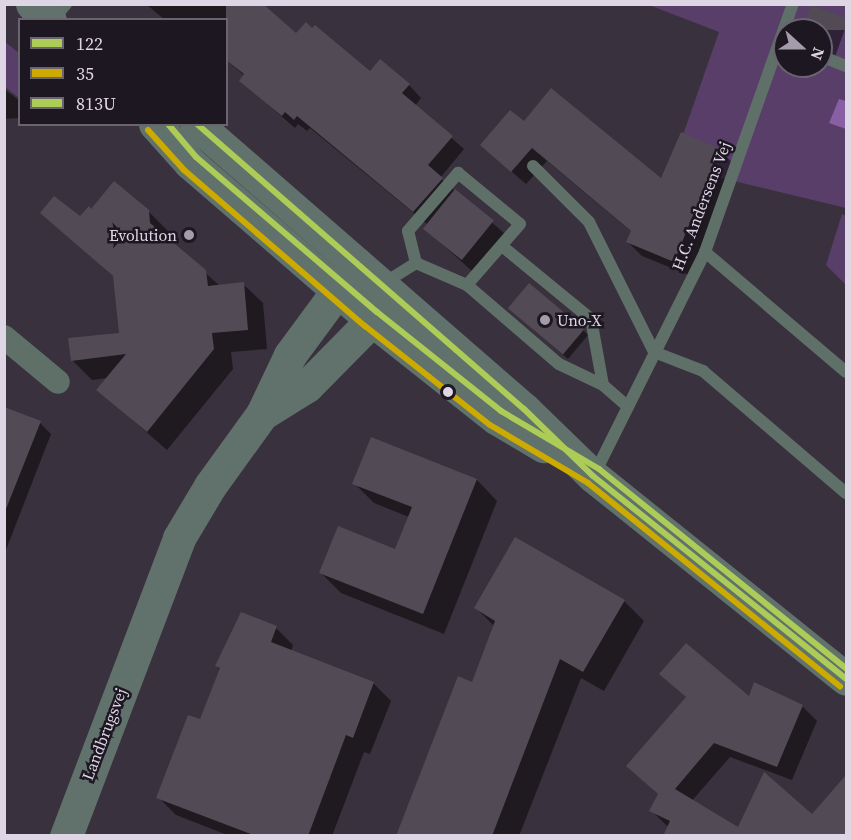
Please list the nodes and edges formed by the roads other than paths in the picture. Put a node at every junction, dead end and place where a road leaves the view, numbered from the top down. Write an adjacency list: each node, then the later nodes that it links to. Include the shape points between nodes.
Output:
1 (32, 4): 3 (main road)
2 (66, 4): 4 (lane)
3 (50, 18)
4 (54, 18)
5 (773, 66): 10 (lane, H.C. Andersens Vej)
6 (157, 126): 14 (main road, via 190,163)
7 (198, 126): 12 (main road)
8 (533, 166): 17 (lane, via 589,222)
9 (502, 246): 11 (lane, via 520,224 458,173 408,231); 13 (lane); 20 (lane, via 591,319)
10 (705, 252): 17 (lane, H.C. Andersens Vej); 18 (lane)
11 (416, 263): 12 (lane); 13 (lane)
12 (378, 282): 14 (main road, Landbrugsvej); 15 (main road, Landbrugsvej); 23 (main road, via 524,409)
13 (467, 285): 20 (lane, via 559,364)
14 (337, 290): 15 (main road); 22 (main road, Landbrugsvej, via 290,355)
15 (371, 319): 22 (main road, Landbrugsvej, via 308,386); 23 (main road, via 496,418)
16 (4, 337): 19 (street)
17 (654, 352): 21 (lane, H.C. Andersens Vej); 24 (lane, via 703,371)
18 (846, 372)
19 (58, 382)
20 (603, 385): 21 (lane)
21 (626, 405): 23 (lane, H.C. Andersens Vej)
22 (262, 414): 26 (main road, Landbrugsvej, via 179,538)
23 (593, 477): 25 (main road)
24 (846, 493)
25 (846, 679)
26 (66, 836)

